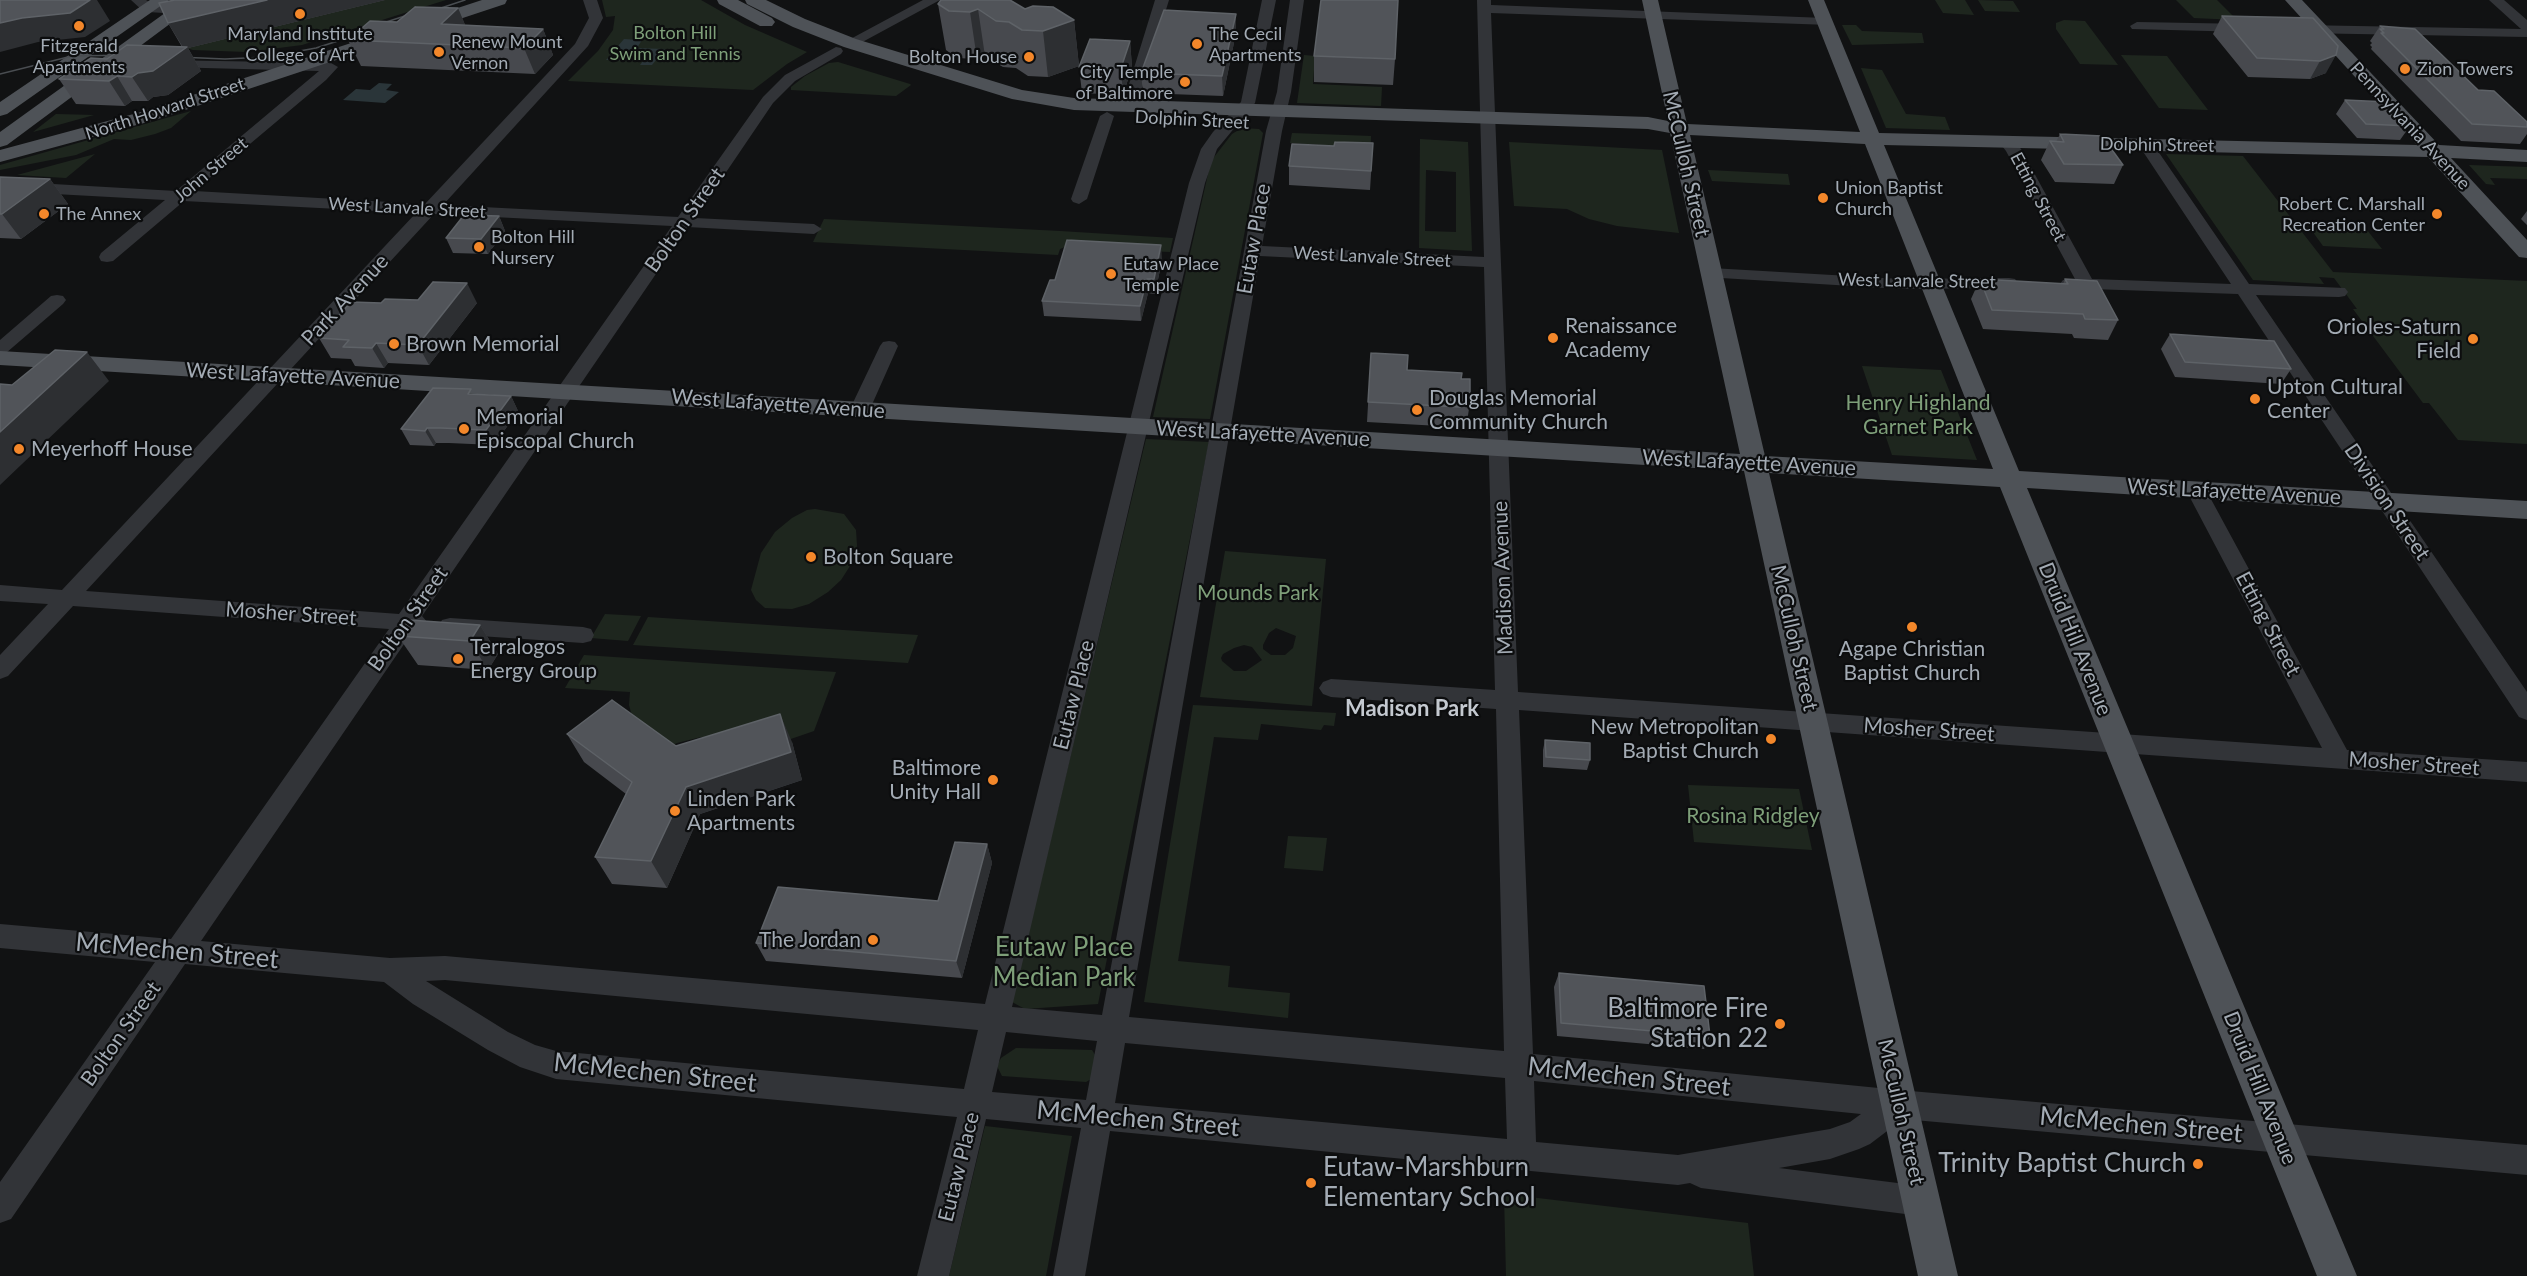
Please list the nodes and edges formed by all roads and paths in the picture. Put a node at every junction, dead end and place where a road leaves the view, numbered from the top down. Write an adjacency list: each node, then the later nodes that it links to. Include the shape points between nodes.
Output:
1 (499, 0): 27 (main road, North Howard Street)
2 (590, 0): 45 (street, Park Avenue, via 596,18 581,46)
3 (725, 0): 24 (main road, Dolphin Street, via 760,19)
4 (753, 0): 24 (main road, Dolphin Street)
5 (933, 0): 24 (street, Bolton Street)
6 (1162, 0): 28 (street)
7 (1269, 0): 31 (street, Eutaw Place, via 1248,103)
8 (1275, 0): 9 (street)
9 (1297, 0): 32 (street, Eutaw Place)
10 (1816, 0): 17 (main road, Druid Hill Avenue)
11 (2293, 0): 22 (main road, Pennsylvania Avenue)
12 (2496, 0): 19 (street)
13 (149, 3): 15 (street); 25 (main road)
14 (1484, 4): 16 (street); 33 (street, Madison Avenue)
15 (187, 5): 26 (main road)
16 (1651, 8): 17 (street); 34 (main road, McCulloh Street)
17 (1825, 22): 35 (main road, Druid Hill Avenue)
18 (2137, 26): 20 (street)
19 (2527, 27)
20 (2256, 28)
21 (2292, 29): 22 (street)
22 (2320, 29): 23 (street); 39 (main road, Pennsylvania Avenue)
23 (2527, 33)
24 (843, 47): 28 (main road, Dolphin Street, via 1028,97); 30 (main road, Dolphin Street, via 1007,104); 46 (street, Bolton Street, via 799,72 773,93)
25 (75, 60): 26 (street); 29 (main road)
26 (112, 61): 27 (street); 36 (main road)
27 (296, 67): 40 (main road, North Howard Street, via 116,125); 43 (street, John Street, via 331,68)
28 (1129, 107): 31 (main road, Dolphin Street)
29 (0, 111)
30 (1107, 116): 31 (main road, Dolphin Street); 44 (street)
31 (1236, 116): 32 (main road, Dolphin Street); 66 (street, Eutaw Place, via 1209,149 1173,253)
32 (1277, 118): 33 (main road, Dolphin Street); 48 (street, Eutaw Place)
33 (1487, 125): 34 (main road, Dolphin Street, via 1639,137); 51 (street, Madison Avenue)
34 (1679, 129): 35 (main road, Dolphin Street); 52 (main road, McCulloh Street)
35 (1871, 138): 37 (main road, Dolphin Street); 53 (main road, Druid Hill Avenue)
36 (0, 141)
37 (2007, 142): 38 (main road, Dolphin Street); 56 (street, Etting Street)
38 (2146, 144): 39 (main road, Dolphin Street); 57 (street, Division Street)
39 (2433, 151): 41 (main road, Dolphin Street); 49 (main road, Pennsylvania Avenue)
40 (0, 156)
41 (2527, 156)
42 (0, 186): 43 (street, West Lanvale Street)
43 (181, 196): 45 (street, West Lanvale Street); 50 (street, John Street)
44 (1079, 199)
45 (429, 209): 46 (street, West Lanvale Street); 63 (street, Park Avenue)
46 (683, 222): 47 (street, West Lanvale Street); 64 (street, Bolton Street)
47 (814, 229)
48 (1252, 251): 51 (street, West Lanvale Street); 67 (street, Eutaw Place)
49 (2527, 252)
50 (107, 257)
51 (1492, 262): 68 (street, Madison Avenue)
52 (1711, 273): 53 (street, West Lanvale Street); 69 (main road, McCulloh Street)
53 (1931, 283): 54 (street, West Lanvale Street); 70 (main road, Druid Hill Avenue)
54 (2023, 283)
55 (2055, 284): 56 (street)
56 (2086, 284): 57 (street)
57 (2244, 289): 58 (street); 72 (street, Division Street)
58 (2339, 292)
59 (57, 300): 61 (street)
60 (890, 346): 65 (street)
61 (0, 349)
62 (0, 358): 63 (main road, West Lafayette Avenue)
63 (276, 375): 64 (main road, West Lafayette Avenue); 75 (street, Park Avenue)
64 (566, 392): 65 (main road, West Lafayette Avenue); 76 (street, Bolton Street)
65 (860, 410): 66 (main road, West Lafayette Avenue)
66 (1137, 426): 67 (main road, West Lafayette Avenue); 89 (street, Eutaw Place)
67 (1219, 431): 68 (main road, West Lafayette Avenue); 90 (street, Eutaw Place)
68 (1498, 448): 69 (main road, West Lafayette Avenue); 80 (street, Madison Avenue)
69 (1754, 463): 70 (main road, West Lafayette Avenue); 82 (main road, McCulloh Street)
70 (2011, 479): 71 (main road, West Lafayette Avenue); 83 (main road, Druid Hill Avenue)
71 (2196, 490): 72 (main road, West Lafayette Avenue); 84 (street, Etting Street)
72 (2386, 501): 73 (main road, West Lafayette Avenue); 81 (street, Division Street)
73 (2527, 510)
74 (0, 593): 75 (street, Mosher Street)
75 (67, 598): 76 (street, Mosher Street); 78 (street, Park Avenue)
76 (406, 623): 77 (street, Mosher Street); 87 (street, Bolton Street)
77 (582, 635)
78 (0, 670)
79 (1331, 688): 80 (street, Mosher Street)
80 (1507, 700): 82 (street, Mosher Street); 91 (street, Madison Avenue)
81 (2527, 711)
82 (1813, 722): 83 (street, Mosher Street); 93 (main road, McCulloh Street)
83 (2117, 743): 84 (street, Mosher Street); 95 (main road, Druid Hill Avenue)
84 (2340, 759): 85 (street, Mosher Street)
85 (2527, 772)
86 (0, 936): 87 (street, McMechen Street)
87 (178, 951): 88 (street, McMechen Street); 100 (street, Bolton Street)
88 (390, 970): 89 (street, McMechen Street, via 445,968); 92 (street, McMechen Street, via 498,1041 556,1065)
89 (994, 1018): 90 (street, McMechen Street); 92 (street, Eutaw Place)
90 (1113, 1030): 91 (street, McMechen Street); 94 (street, Eutaw Place)
91 (1519, 1066): 93 (street, McMechen Street); 96 (street, Madison Avenue)
92 (974, 1103): 94 (street, McMechen Street); 101 (street, Eutaw Place)
93 (1899, 1104): 95 (street, McMechen Street); 98 (street, McMechen Street, via 1859,1134 1836,1142); 99 (main road, McCulloh Street)
94 (1098, 1114): 96 (street, McMechen Street); 102 (street, Eutaw Place)
95 (2281, 1138): 97 (street, McMechen Street); 104 (main road, Druid Hill Avenue)
96 (1522, 1156): 98 (street, McMechen Street)
97 (2527, 1160)
98 (1678, 1170): 99 (street)
99 (1921, 1201): 103 (main road, McCulloh Street)
100 (0, 1208)
101 (933, 1276)
102 (1069, 1276)
103 (1938, 1276)
104 (2337, 1276)

